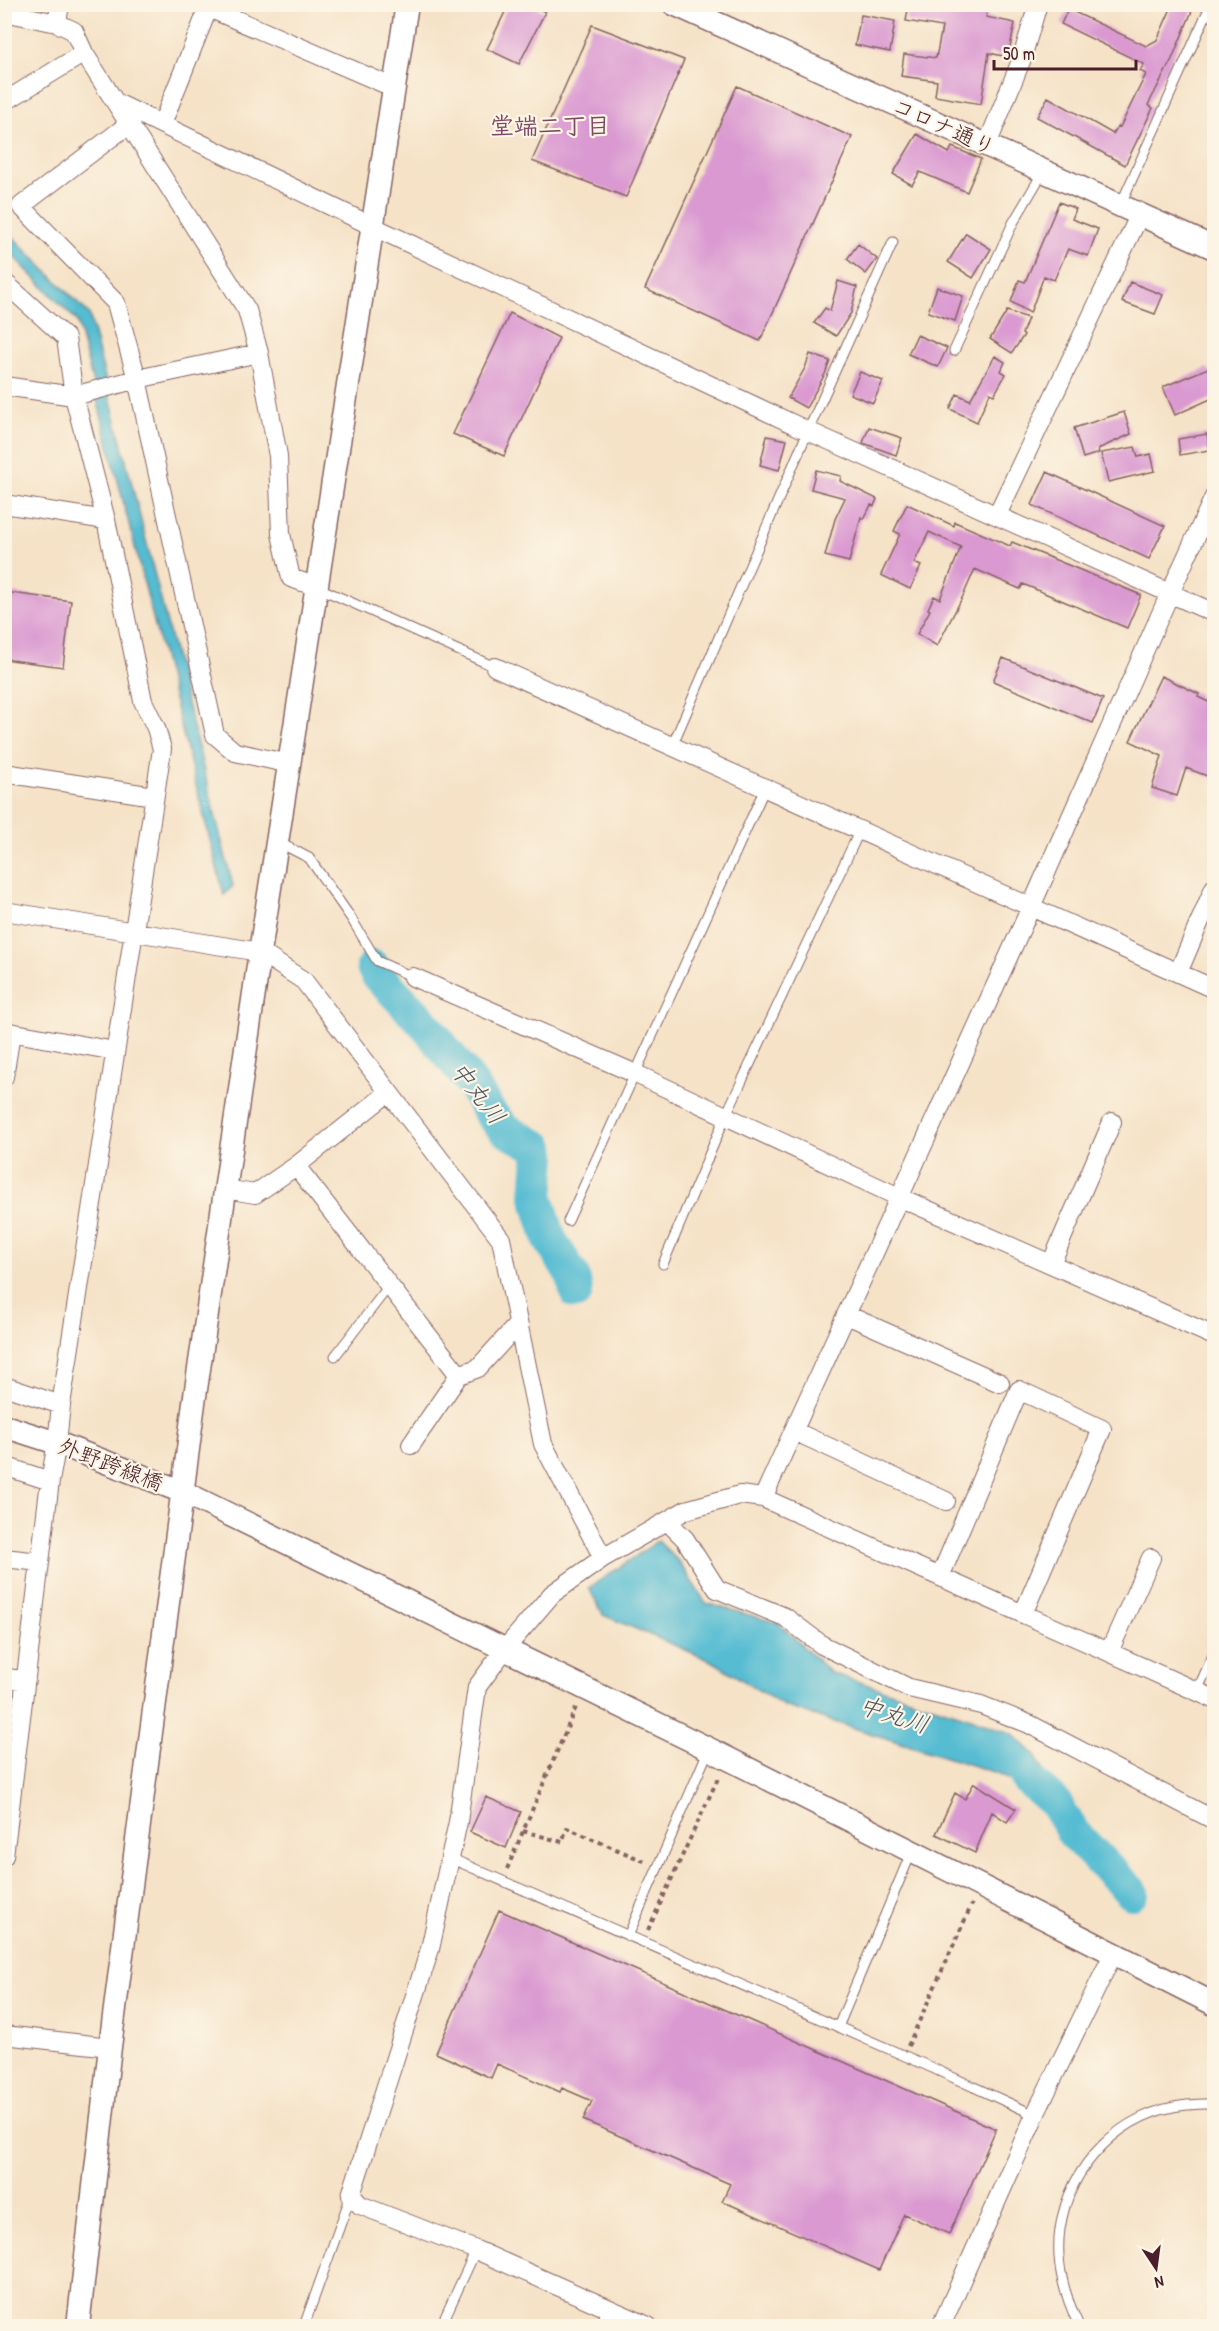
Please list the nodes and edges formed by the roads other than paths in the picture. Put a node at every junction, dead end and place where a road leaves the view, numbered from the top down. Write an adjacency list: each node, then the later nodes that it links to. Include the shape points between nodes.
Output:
1 (60, 4): 8 (street)
2 (407, 4): 10 (street)
3 (674, 4): 16 (street, コロナ通り)
4 (1038, 4): 16 (street, via 1021,61)
5 (1211, 4): 18 (lane)
6 (209, 6): 10 (street); 15 (street)
7 (4, 12): 8 (street)
8 (57, 24): 9 (street, via 74,31)
9 (84, 52): 11 (street); 13 (street)
10 (393, 87): 19 (street)
11 (12, 90): 12 (street)
12 (4, 102)
13 (117, 103): 14 (street); 15 (street)
14 (129, 124): 24 (street, via 247,310); 25 (street, via 21,206 116,303)
15 (162, 124): 19 (street)
16 (987, 145): 17 (street, コロナ通り)
17 (1045, 170): 18 (street, コロナ通り); 23 (lane, via 1012,224)
18 (1130, 210): 21 (street, コロナ通り); 31 (street)
19 (374, 227): 28 (street); 33 (street)
20 (893, 242): 28 (lane)
21 (1212, 244)
22 (4, 282): 27 (street, via 66,338)
23 (954, 351)
24 (259, 353): 25 (street); 33 (street, via 278,456 281,534 291,579)
25 (137, 379): 27 (street); 38 (street, via 215,735 235,752)
26 (4, 386): 27 (street)
27 (74, 396): 32 (street)
28 (808, 431): 31 (street); 37 (lane)
29 (1215, 497): 34 (street)
30 (4, 504): 32 (street)
31 (998, 515): 34 (street)
32 (106, 520): 41 (street, via 143,701 162,749)
33 (317, 587): 36 (lane); 38 (street)
34 (1170, 593): 35 (street); 45 (street)
35 (1215, 613)
36 (495, 667): 37 (street)
37 (672, 746): 40 (street)
38 (290, 764): 43 (street)
39 (4, 773): 41 (street)
40 (765, 788): 42 (street); 54 (lane)
41 (154, 796): 47 (street)
42 (860, 830): 45 (street); 57 (lane)
43 (278, 842): 48 (street); 50 (lane, via 309,858 377,961)
44 (1215, 888): 49 (street)
45 (1031, 907): 49 (street); 61 (street)
46 (4, 911): 47 (street)
47 (133, 931): 48 (street); 53 (street)
48 (260, 952): 56 (street, via 304,981); 60 (street)
49 (1178, 973): 51 (street)
50 (413, 977): 54 (street)
51 (1215, 989)
52 (8, 1032): 53 (street); 55 (street)
53 (115, 1051): 73 (street)
54 (636, 1074): 57 (street); 62 (lane)
55 (4, 1077)
56 (388, 1093): 59 (street); 67 (street, via 501,1239)
57 (726, 1115): 61 (street); 63 (lane)
58 (1113, 1122): 64 (street)
59 (296, 1166): 60 (street, via 255,1194); 65 (street)
60 (225, 1189): 80 (street)
61 (901, 1198): 64 (street); 66 (street)
62 (568, 1221)
63 (663, 1263)
64 (1051, 1264): 68 (street)
65 (389, 1286): 69 (lane); 70 (street)
66 (847, 1315): 71 (street); 75 (street)
67 (518, 1324): 70 (street, via 478,1368); 85 (street, via 543,1443)
68 (1215, 1336)
69 (335, 1356)
70 (459, 1375): 77 (street)
71 (999, 1383)
72 (4, 1386): 73 (street)
73 (61, 1405): 76 (street)
74 (4, 1426): 76 (street, 外野跨線橋)
75 (794, 1431): 81 (street); 82 (street)
76 (49, 1440): 79 (street); 80 (street, 外野跨線橋)
77 (411, 1445)
78 (4, 1466): 79 (street)
79 (50, 1481): 87 (street)
80 (183, 1492): 90 (street, 外野跨線橋); 108 (street)
81 (763, 1498): 83 (street, via 740,1495 686,1510); 88 (street)
82 (946, 1501)
83 (668, 1521): 85 (street); 99 (street, via 685,1539 717,1589 785,1617 822,1645 909,1688 981,1705 1029,1724)
84 (4, 1558): 87 (street)
85 (603, 1558): 90 (street, via 552,1594)
86 (1151, 1558): 91 (street)
87 (40, 1562): 94 (street)
88 (940, 1577): 89 (street); 89 (street, via 1019,1390 1102,1430)
89 (1023, 1614): 91 (street)
90 (505, 1650): 97 (street, 外野跨線橋); 102 (street, via 477,1687 458,1822)
91 (1109, 1652): 95 (street)
92 (1215, 1653): 95 (lane)
93 (4, 1678): 94 (street)
94 (26, 1680): 98 (street)
95 (1197, 1691): 96 (street)
96 (1215, 1699)
97 (719, 1754): 100 (street, 外野跨線橋); 103 (lane, via 658,1868)
98 (8, 1795): 101 (street)
99 (1215, 1820)
100 (912, 1851): 104 (street, 外野跨線橋); 106 (lane)
101 (4, 1856)
102 (449, 1857): 103 (lane); 111 (street, via 430,1949)
103 (628, 1936): 106 (lane)
104 (1114, 1952): 105 (street, 外野跨線橋); 110 (street)
105 (1215, 2004)
106 (838, 2027): 110 (lane)
107 (4, 2035): 108 (street)
108 (110, 2047): 114 (street)
109 (1215, 2104): 120 (lane, via 1172,2107 1145,2115 1099,2146 1081,2172 1064,2208 1059,2248 1064,2289)
110 (1035, 2115): 119 (street)
111 (351, 2195): 112 (street, via 360,2205); 115 (lane)
112 (476, 2250): 113 (street); 116 (lane)
113 (607, 2308): 117 (lane); 118 (street)
114 (78, 2326)
115 (304, 2326)
116 (441, 2326)
117 (599, 2326)
118 (648, 2326)
119 (941, 2326)
120 (1079, 2326)

